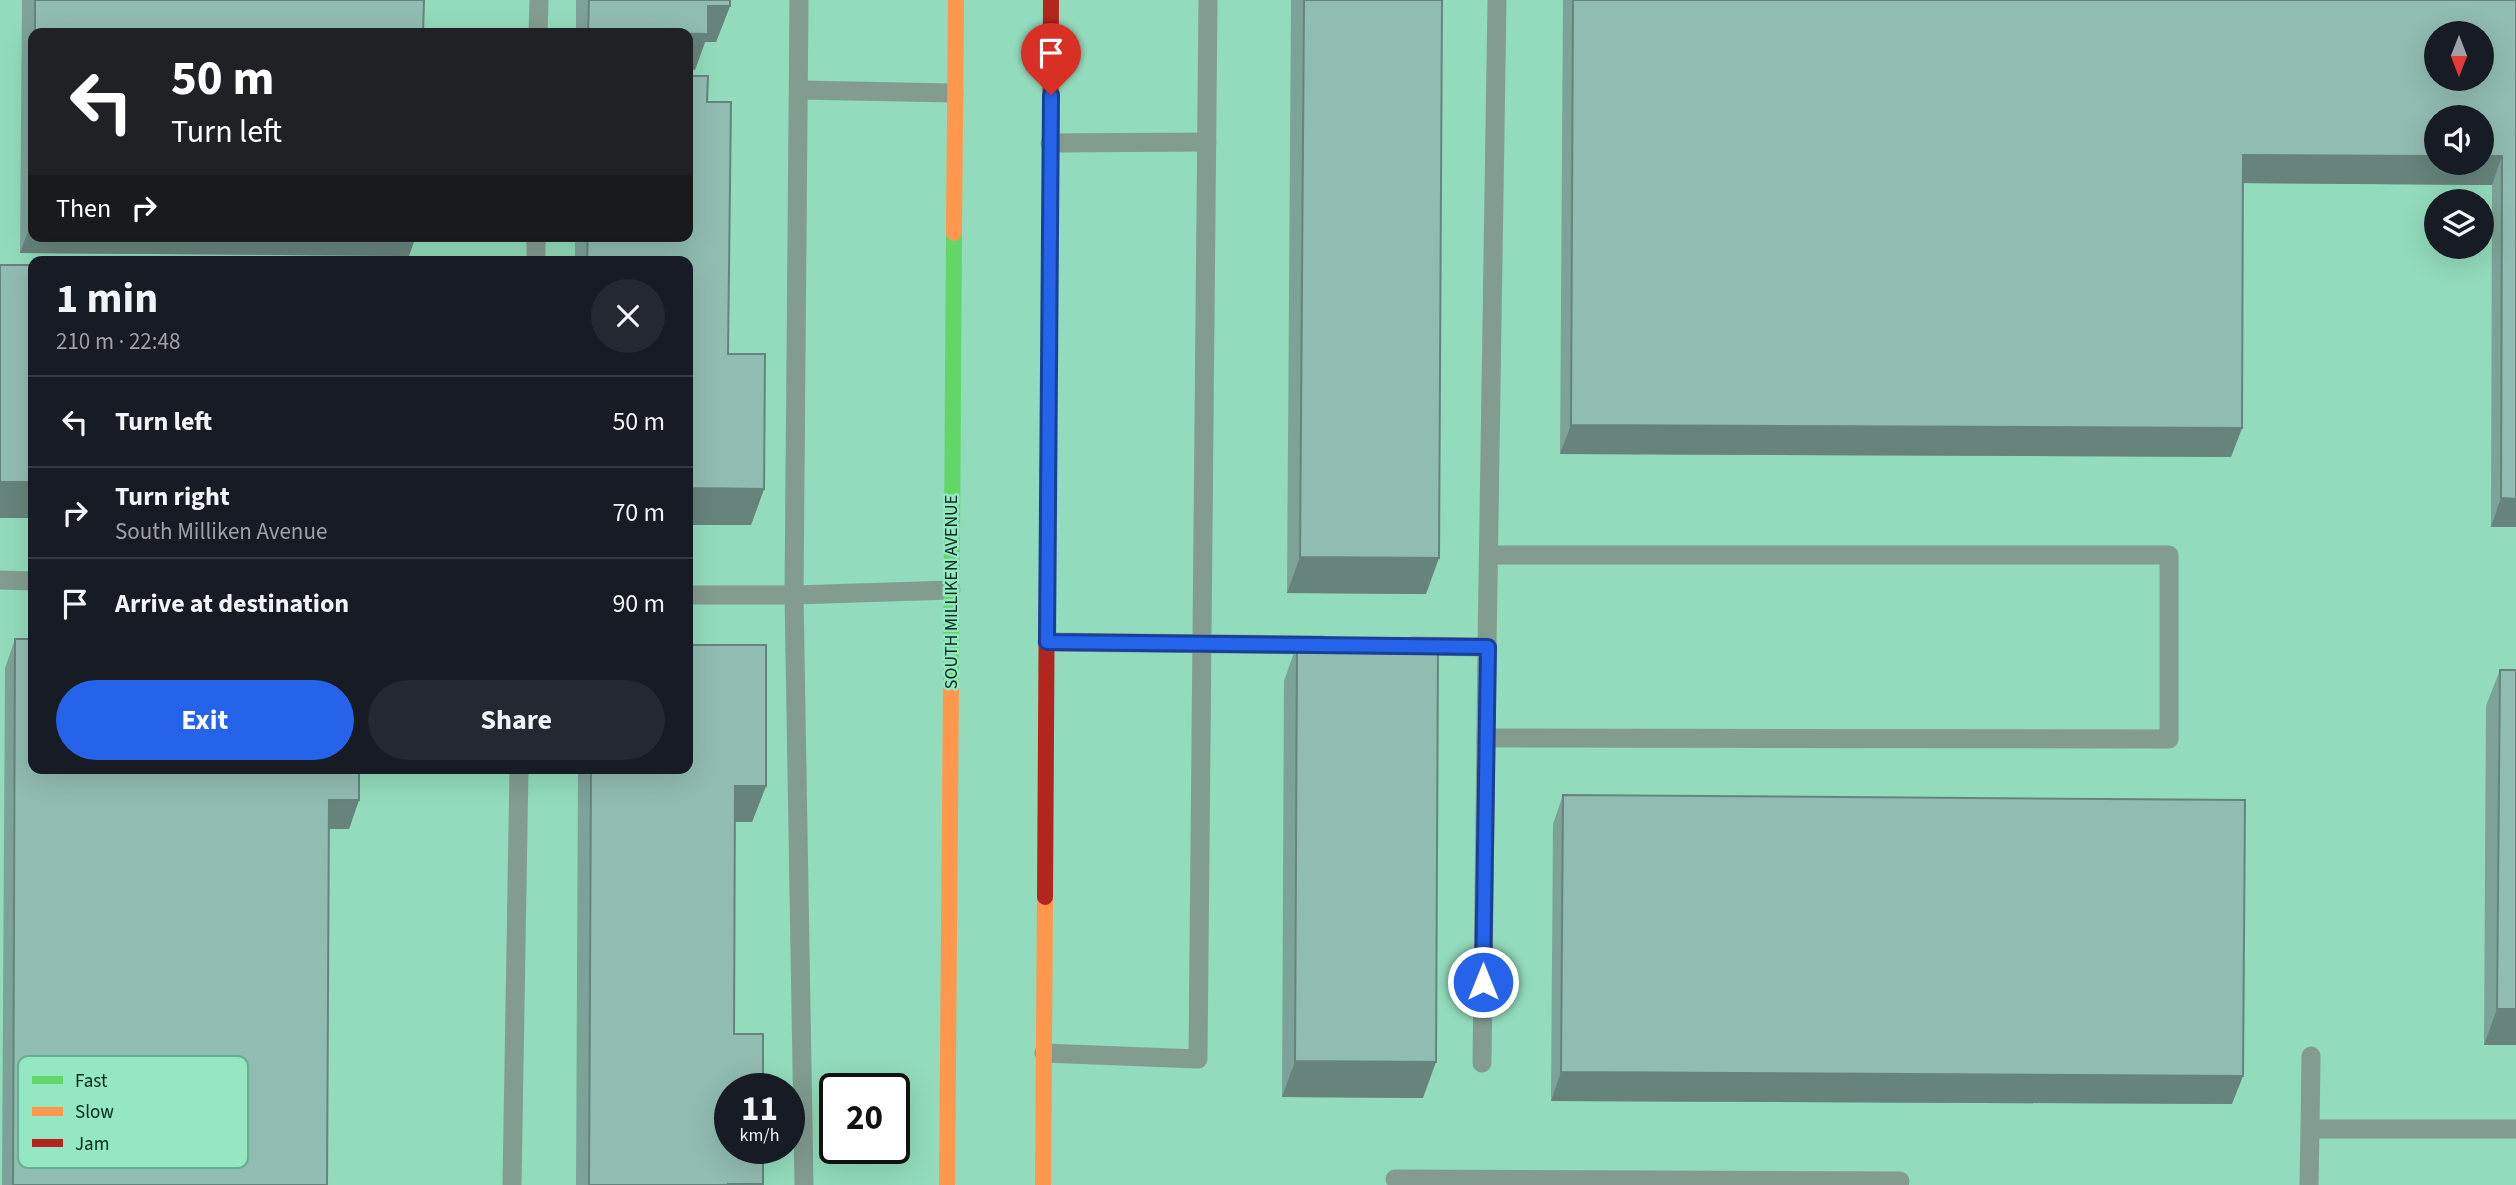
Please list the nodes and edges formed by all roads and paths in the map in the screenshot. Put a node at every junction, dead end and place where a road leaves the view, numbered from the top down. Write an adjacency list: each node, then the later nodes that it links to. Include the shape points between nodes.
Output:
1 (538, 0): 7 (lane)
2 (799, 0): 8 (lane)
3 (956, 0): 9 (main road, SOUTH MILLIKEN AVENUE)
4 (1051, 0): 11 (main road)
5 (1208, 0): 10 (lane)
6 (1497, 0): 12 (lane)
7 (538, 28)
8 (799, 90): 9 (lane); 17 (lane)
9 (954, 93): 15 (main road, SOUTH MILLIKEN AVENUE)
10 (1206, 142): 11 (lane); 19 (lane)
11 (1050, 143): 18 (main road)
12 (1489, 555): 22 (lane); 23 (lane, via 2169,555 2169,739)
13 (0, 580): 14 (lane)
14 (28, 581)
15 (951, 590): 17 (lane); 34 (main road, SOUTH MILLIKEN AVENUE)
16 (693, 595): 17 (lane)
17 (794, 595): 33 (lane)
18 (1047, 642): 19 (lane); 25 (main road)
19 (1203, 643): 20 (lane); 25 (lane, via 1198,1059)
20 (1338, 645)
21 (1393, 646): 22 (lane)
22 (1488, 647): 23 (lane)
23 (1486, 738): 27 (lane)
24 (519, 774): 32 (lane)
25 (1044, 1053): 35 (main road)
26 (2311, 1056): 28 (lane)
27 (1482, 1063)
28 (2311, 1129): 29 (lane); 36 (lane)
29 (2516, 1129)
30 (1395, 1179): 31 (lane)
31 (1900, 1181)
32 (512, 1185)
33 (804, 1185)
34 (947, 1185)
35 (1043, 1185)
36 (2309, 1185)

